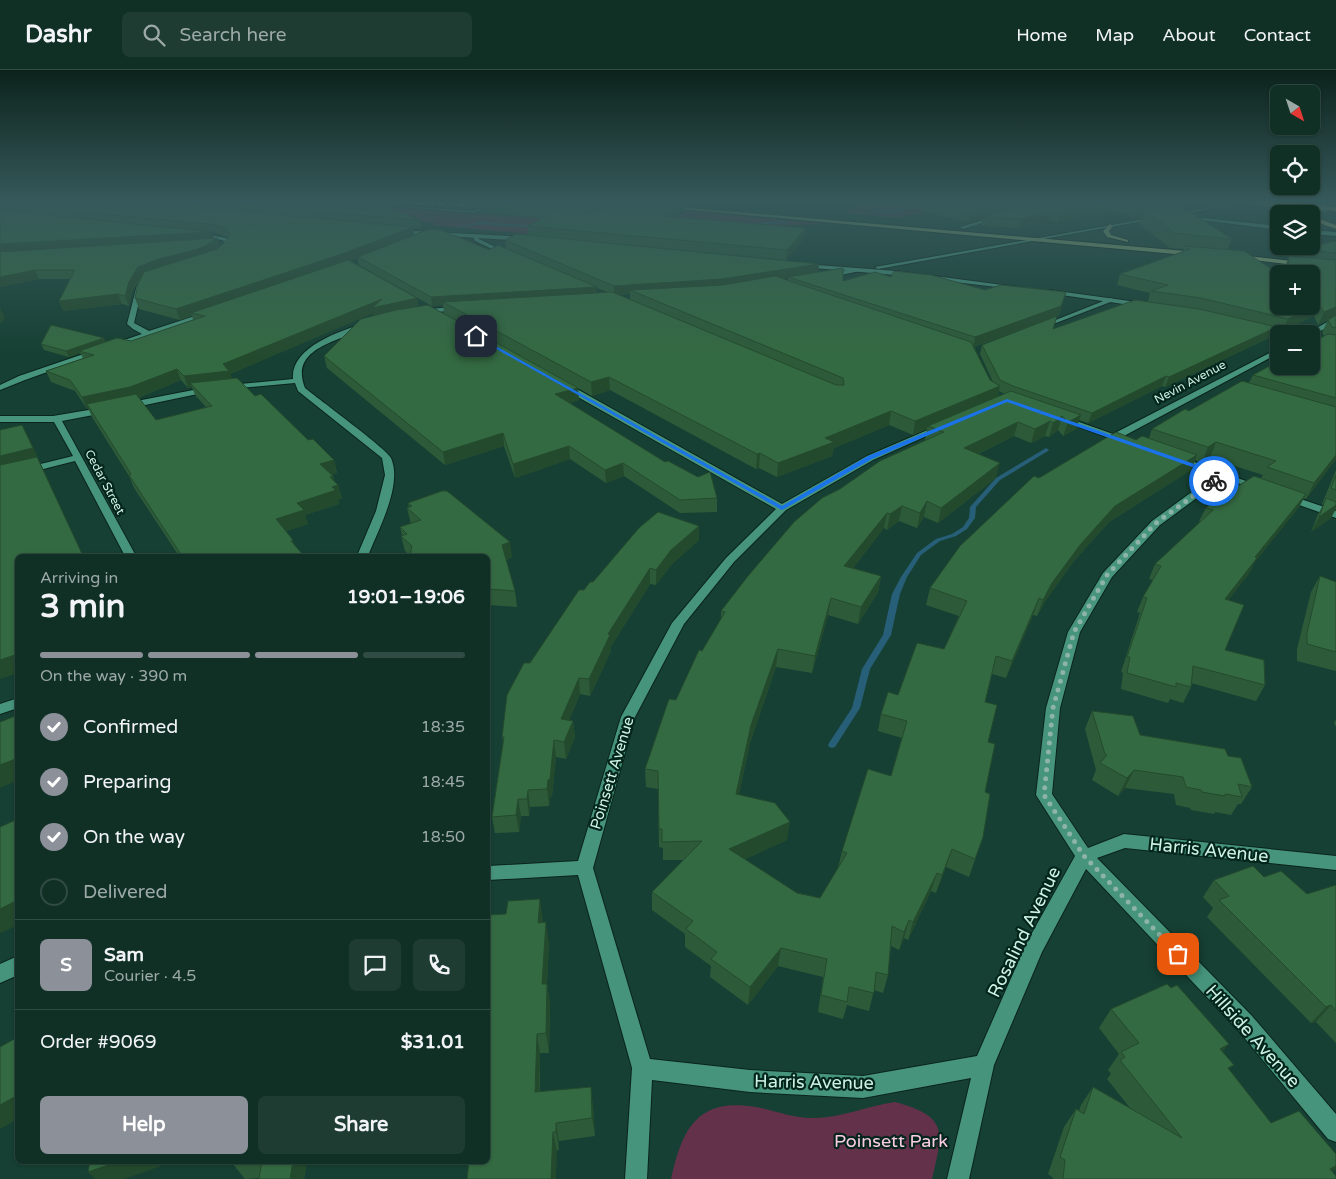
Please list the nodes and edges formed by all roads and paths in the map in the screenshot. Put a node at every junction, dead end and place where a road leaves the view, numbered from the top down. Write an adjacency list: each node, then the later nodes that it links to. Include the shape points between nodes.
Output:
1 (506, 253): 5 (street)
2 (958, 253): 9 (street)
3 (1194, 253): 4 (main road)
4 (1208, 254)
5 (513, 256)
6 (1336, 263): 8 (main road, via 1234,254)
7 (800, 265): 9 (street)
8 (1336, 268)
9 (858, 270): 10 (street); 12 (street)
10 (822, 277)
11 (145, 278): 28 (street, via 140,285 130,324)
12 (1028, 289)
13 (1046, 291): 14 (street)
14 (1111, 300): 16 (street); 25 (street)
15 (414, 301): 18 (street)
16 (1149, 306)
17 (465, 308): 18 (street)
18 (431, 311): 20 (street); 21 (street)
19 (213, 312): 28 (street)
20 (409, 314)
21 (442, 317)
22 (1336, 319): 26 (street)
23 (376, 321): 32 (street, via 348,330 314,348 297,365)
24 (1254, 327): 27 (street)
25 (1038, 328)
26 (1320, 328)
27 (1270, 331)
28 (149, 334): 35 (street)
29 (1320, 342): 30 (street)
30 (1336, 346)
31 (1270, 355): 34 (street, Nevin Avenue)
32 (296, 381): 39 (street, via 200,390); 50 (street, via 301,389 386,457 390,475 388,484)
33 (556, 381): 47 (street)
34 (1212, 384): 36 (street); 41 (street, Nevin Avenue)
35 (0, 388)
36 (1230, 389)
37 (1051, 416): 41 (street)
38 (0, 419): 39 (street, via 22,422)
39 (57, 419): 44 (street, Cedar Street)
40 (952, 423): 47 (street, Poinsett Avenue, via 870,458)
41 (1114, 437): 42 (street)
42 (1132, 443)
43 (1168, 456): 45 (street)
44 (78, 458): 46 (street); 49 (street, Cedar Street)
45 (1222, 475): 48 (street); 53 (street, via 1156,523 1113,568 1074,632 1053,708 1044,795)
46 (0, 478)
47 (782, 508): 55 (street, Poinsett Avenue, via 730,560 678,623 628,717)
48 (1336, 514)
49 (130, 554)
50 (363, 554)
51 (15, 704): 52 (street)
52 (0, 709)
53 (1084, 856): 54 (street, Harris Avenue, via 1124,841); 59 (street, Rosalind Avenue, via 1034,948); 61 (street, Hillside Avenue, via 1246,1023)
54 (1336, 863)
55 (584, 868): 56 (street); 60 (street)
56 (490, 873)
57 (15, 966): 58 (street)
58 (0, 974)
59 (984, 1065): 60 (street, Harris Avenue, via 863,1087 750,1081); 63 (street, Rosalind Avenue)
60 (642, 1068): 62 (street)
61 (1336, 1131)
62 (636, 1179)
63 (958, 1179)

